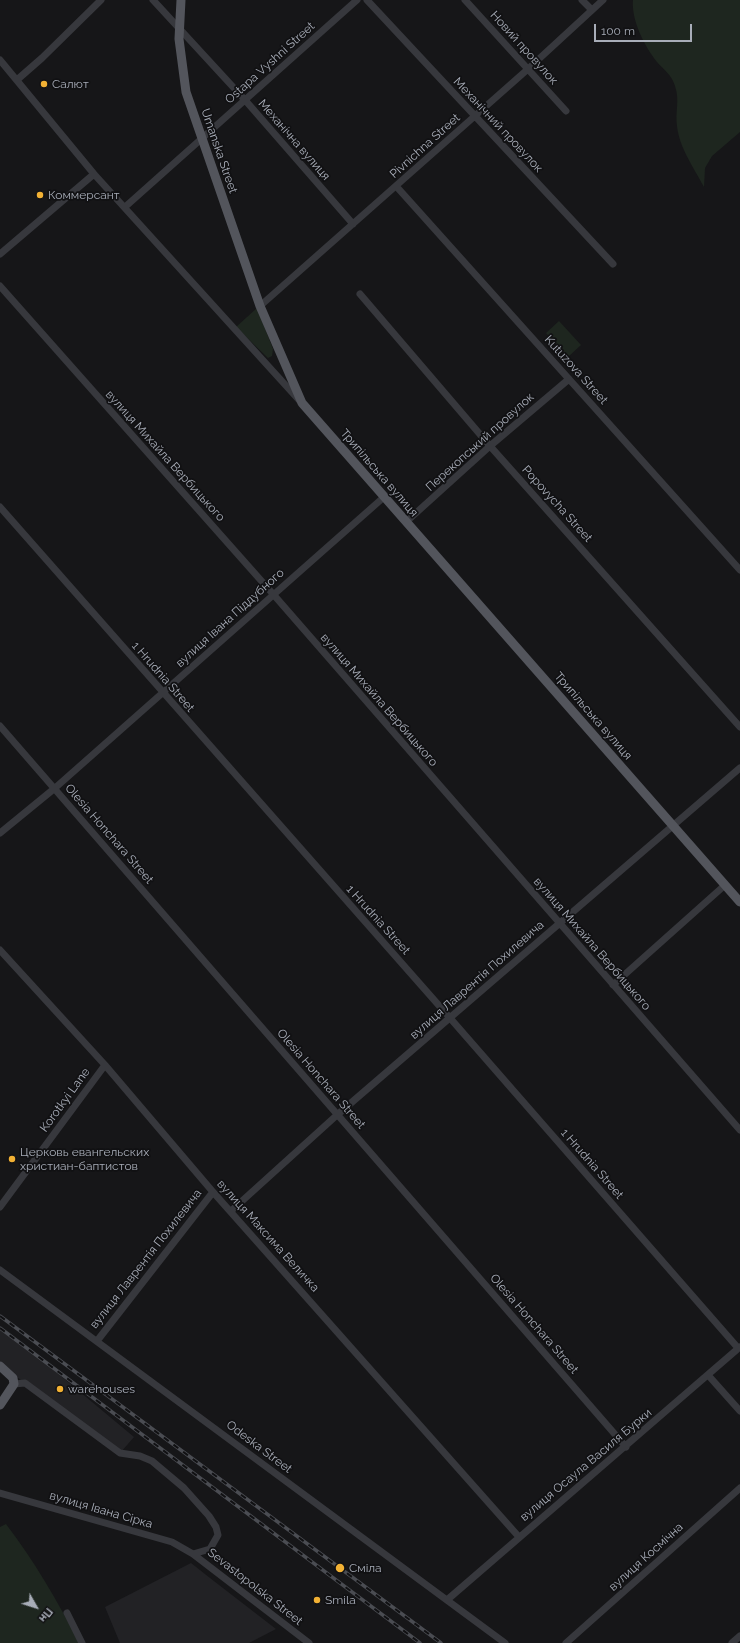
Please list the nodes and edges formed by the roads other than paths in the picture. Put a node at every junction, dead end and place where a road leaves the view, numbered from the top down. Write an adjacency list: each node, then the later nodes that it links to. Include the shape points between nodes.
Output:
1 (101, 0): 13 (street)
2 (153, 0): 10 (street, Механічна вулиця)
3 (181, 0): 10 (main road, Umanska Street)
4 (358, 0): 14 (street, Ostapa Vyshni Street)
5 (367, 0): 16 (street, Механічний провулок)
6 (465, 0): 12 (street, Новий провулок)
7 (582, 0): 9 (street)
8 (603, 0): 9 (street, Pivnichna Street)
9 (592, 10): 12 (street, Pivnichna Street)
10 (178, 27): 14 (street, Механічна вулиця); 17 (main road, Umanska Street, via 186,92)
11 (0, 60): 13 (street, Трипільська вулиця)
12 (528, 69): 15 (street, Новий провулок); 16 (street, Pivnichna Street)
13 (18, 79): 18 (street, Трипільська вулиця)
14 (245, 100): 17 (street, Ostapa Vyshni Street); 21 (street, Механічна вулиця)
15 (566, 111)
16 (474, 116): 19 (street, Pivnichna Street); 23 (street, Механічний провулок)
17 (202, 139): 20 (street, Ostapa Vyshni Street); 26 (main road, Umanska Street)
18 (94, 174): 20 (street, Трипільська вулиця); 22 (street)
19 (396, 186): 21 (street, Pivnichna Street); 27 (street, Kutuzova Street)
20 (125, 207): 28 (street, Трипільська вулиця)
21 (353, 224): 26 (street, Pivnichna Street)
22 (0, 254)
23 (613, 264)
24 (0, 286): 34 (street, вулиця Михайла Вербицького)
25 (360, 294): 29 (street, Popovycha Street)
26 (260, 306): 28 (main road, Umanska Street)
27 (569, 379): 29 (street, Перекопський провулок); 33 (street, Kutuzova Street)
28 (302, 403): 30 (main road, Трипільська вулиця)
29 (490, 446): 32 (street, Перекопський провулок); 37 (street, Popovycha Street)
30 (384, 497): 32 (main road, Трипільська вулиця); 34 (street, вулиця Івана Піддубного)
31 (0, 507): 35 (street, 1 Hrudnia Street)
32 (406, 522): 40 (main road, Трипільська вулиця)
33 (740, 570)
34 (273, 594): 35 (street, вулиця Івана Піддубного); 44 (street, вулиця Михайла Вербицького)
35 (162, 693): 39 (street, вулиця Івана Піддубного); 47 (street, 1 Hrudnia Street)
36 (0, 726): 39 (street, Olesia Honchara Street)
37 (740, 727)
38 (740, 768): 40 (street, вулиця Лаврентія Похилевича)
39 (54, 788): 41 (street, вулиця Івана Піддубного); 49 (street, Olesia Honchara Street)
40 (674, 826): 42 (main road, Трипільська вулиця); 44 (street, вулиця Лаврентія Похилевича)
41 (0, 833)
42 (725, 885): 43 (main road, Трипільська вулиця); 46 (street)
43 (740, 902)
44 (559, 924): 46 (street, вулиця Михайла Вербицького); 47 (street, вулиця Лаврентія Похилевича)
45 (1, 952): 48 (street, вулиця Максима Величка)
46 (613, 985): 50 (street, вулиця Михайла Вербицького)
47 (450, 1018): 49 (street, вулиця Лаврентія Похилевича); 56 (street, 1 Hrudnia Street)
48 (105, 1064): 51 (street, вулиця Максима Величка); 52 (street, Korotkyi Lane)
49 (337, 1115): 53 (street, вулиця Лаврентія Похилевича); 62 (street, Olesia Honchara Street)
50 (740, 1130)
51 (213, 1192): 53 (street, вулиця Максима Величка); 55 (street, вулиця Лаврентія Похилевича)
52 (0, 1207)
53 (231, 1210): 65 (street, вулиця Максима Величка)
54 (0, 1270): 55 (street, Odeska Street)
55 (97, 1341): 67 (street, Odeska Street)
56 (739, 1348): 58 (street, вулиця Осаула Василя Бурки)
57 (0, 1366): 59 (main road, via 13,1378)
58 (708, 1375): 61 (street); 62 (street, вулиця Осаула Василя Бурки)
59 (14, 1384): 60 (main road); 66 (street, Sevastopolska Street, via 25,1383 120,1453 140,1456 152,1462 184,1488 209,1516 218,1535 210,1548)
60 (0, 1405)
61 (740, 1411)
62 (626, 1447): 65 (street, вулиця Осаула Василя Бурки)
63 (740, 1488): 73 (street, вулиця Космічна)
64 (0, 1493): 66 (street, вулиця Івана Сірка, via 172,1542)
65 (519, 1537): 67 (street, вулиця Осаула Василя Бурки)
66 (193, 1554): 71 (street, Sevastopolska Street)
67 (447, 1600): 72 (street, Odeska Street)
68 (66, 1613): 70 (street)
69 (740, 1636): 74 (street)
70 (82, 1643)
71 (309, 1643)
72 (505, 1643)
73 (566, 1643)
74 (732, 1643)

